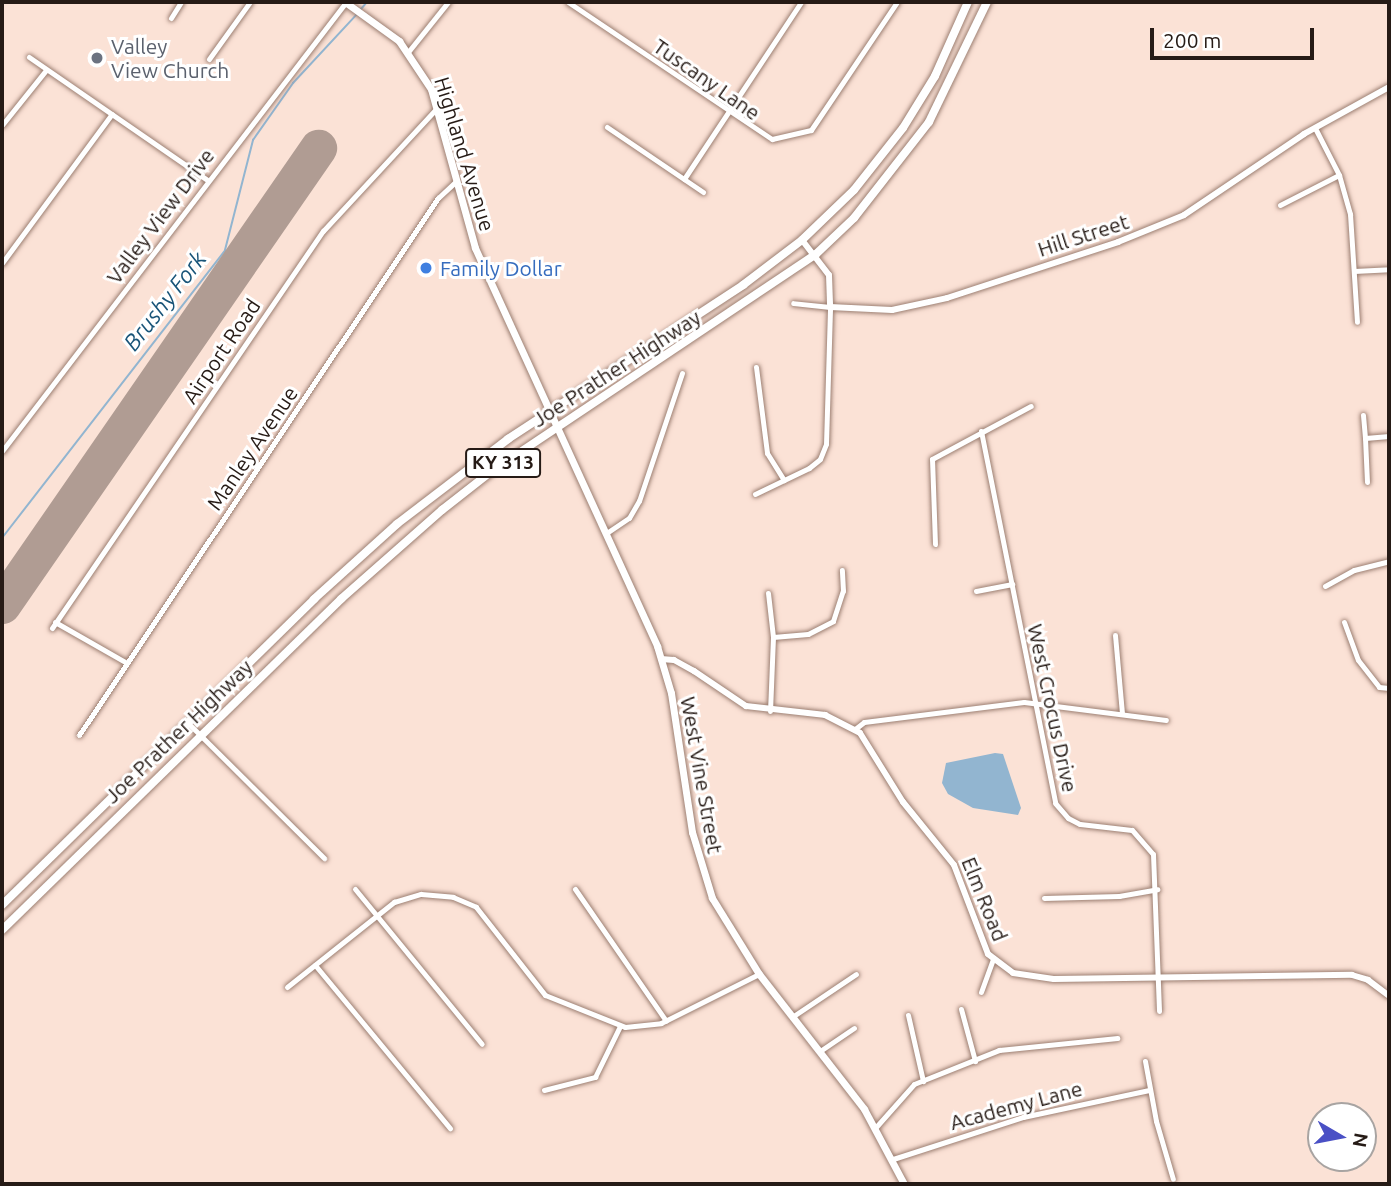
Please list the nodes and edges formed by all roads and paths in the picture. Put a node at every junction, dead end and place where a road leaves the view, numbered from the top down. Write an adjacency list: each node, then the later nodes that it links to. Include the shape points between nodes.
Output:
1 (181, 2): 10 (street)
2 (250, 2): 13 (street)
3 (448, 2): 11 (street)
4 (568, 2): 17 (street, Tuscany Lane)
5 (801, 2): 17 (street)
6 (897, 2): 17 (street, Tuscany Lane, via 811,130 772,139)
7 (968, 2): 28 (highway, Joe Prather Highway / KY 313, via 935,76 902,128 860,182)
8 (987, 2): 29 (highway, Joe Prather Highway / KY 313, via 947,91 916,141 854,218)
9 (348, 4): 11 (main road, Highland Avenue); 24 (street, Valley View Drive)
10 (171, 18)
11 (408, 51): 16 (main road, Highland Avenue)
12 (29, 57): 14 (street)
13 (209, 59)
14 (46, 70): 18 (street); 19 (street)
15 (1389, 87): 21 (street, Hill Street)
16 (437, 108): 25 (main road, Highland Avenue); 61 (street, Airport Road, via 323,231 53,625)
17 (727, 112): 23 (street)
18 (111, 114): 24 (street); 30 (street)
19 (2, 125)
20 (607, 127): 23 (street)
21 (1315, 128): 22 (street); 34 (street, Hill Street, via 1194,209 1145,233 947,298 892,310)
22 (1339, 175): 27 (street); 32 (street, via 1350,214)
23 (684, 179): 26 (street)
24 (207, 180): 45 (street, Valley View Drive)
25 (455, 182): 39 (main road, Highland Avenue, via 479,259); 61 (street, Manley Avenue, via 438,198)
26 (703, 192)
27 (1280, 205)
28 (802, 240): 29 (street); 39 (highway, Joe Prather Highway / KY 313, via 744,285)
29 (815, 255): 34 (street, via 829,275); 41 (highway, Joe Prather Highway / KY 313)
30 (2, 263)
31 (1389, 269): 32 (street)
32 (1354, 271): 35 (street)
33 (793, 303): 34 (street)
34 (830, 307): 46 (street, via 826,444 820,459)
35 (1357, 322)
36 (756, 367): 46 (street, via 767,453)
37 (682, 373): 49 (street, via 639,501 629,517)
38 (1031, 406): 42 (street)
39 (550, 411): 41 (main road, Highland Avenue); 67 (highway, Joe Prather Highway / KY 313, via 397,524)
40 (1363, 415): 44 (street)
41 (558, 427): 49 (main road, Highland Avenue); 69 (highway, Joe Prather Highway / KY 313, via 442,510)
42 (981, 431): 50 (street, via 932,459); 53 (street, West Crocus Drive)
43 (1389, 436): 44 (street)
44 (1365, 438): 47 (street)
45 (2, 451)
46 (784, 480): 48 (street)
47 (1367, 482)
48 (755, 494)
49 (608, 532): 60 (main road, West Vine Street)
50 (935, 544)
51 (1389, 561): 54 (street, via 1354,570)
52 (842, 570): 59 (street, via 843,591 833,621 808,634)
53 (1012, 584): 55 (street); 63 (street, West Crocus Drive)
54 (1325, 586)
55 (976, 591)
56 (768, 593): 59 (street)
57 (1344, 622): 62 (street, via 1358,660 1379,687)
58 (1115, 635): 65 (street)
59 (773, 637): 64 (street)
60 (661, 659): 64 (street, via 684,665 746,706); 81 (main road, West Vine Street, via 699,863 720,913)
61 (127, 663): 70 (street, Manley Avenue)
62 (1389, 688)
63 (1035, 702): 65 (street); 68 (street, via 864,722); 74 (street, West Crocus Drive, via 1059,809 1080,824 1126,828 1143,837 1153,854)
64 (770, 711): 68 (street, via 825,715)
65 (1122, 713): 66 (street)
66 (1167, 720)
67 (188, 723): 69 (street); 76 (highway, Joe Prather Highway / KY 313)
68 (855, 729): 79 (street, Elm Road, via 902,802 954,864 976,932)
69 (199, 734): 71 (street); 78 (highway, Joe Prather Highway / KY 313)
70 (79, 735)
71 (324, 858)
72 (355, 889): 77 (street)
73 (575, 889): 91 (street)
74 (1157, 889): 75 (street, via 1119,896); 83 (street, West Crocus Drive)
75 (1044, 898)
76 (2, 905)
77 (377, 916): 80 (street); 92 (street, via 400,899 421,894 469,903 489,919 545,995); 95 (street)
78 (2, 930)
79 (993, 959): 83 (street, Elm Road, via 1013,972 1037,978); 85 (street)
80 (315, 965): 84 (street); 103 (street)
81 (759, 974): 90 (main road, West Vine Street); 91 (street)
82 (856, 974): 90 (street)
83 (1158, 978): 86 (street, Elm Road, via 1352,975 1368,980); 88 (street, West Crocus Drive)
84 (287, 987)
85 (981, 992)
86 (1389, 996)
87 (961, 1009): 97 (street)
88 (1159, 1011)
89 (908, 1015): 99 (street)
90 (792, 1017): 96 (main road, West Vine Street)
91 (666, 1021): 92 (street, via 639,1028)
92 (620, 1026): 100 (street, via 595,1077)
93 (854, 1028): 96 (street)
94 (1116, 1038): 97 (street, via 999,1050)
95 (482, 1044)
96 (820, 1051): 102 (main road, West Vine Street)
97 (975, 1061): 99 (street)
98 (1145, 1061): 101 (street)
99 (923, 1081): 102 (street, via 902,1093)
100 (544, 1090)
101 (1149, 1090): 104 (street, Academy Lane, via 1023,1117); 105 (street)
102 (876, 1127): 104 (main road, West Vine Street)
103 (450, 1128)
104 (893, 1159): 106 (main road, West Vine Street)
105 (1173, 1179)
106 (904, 1184)

